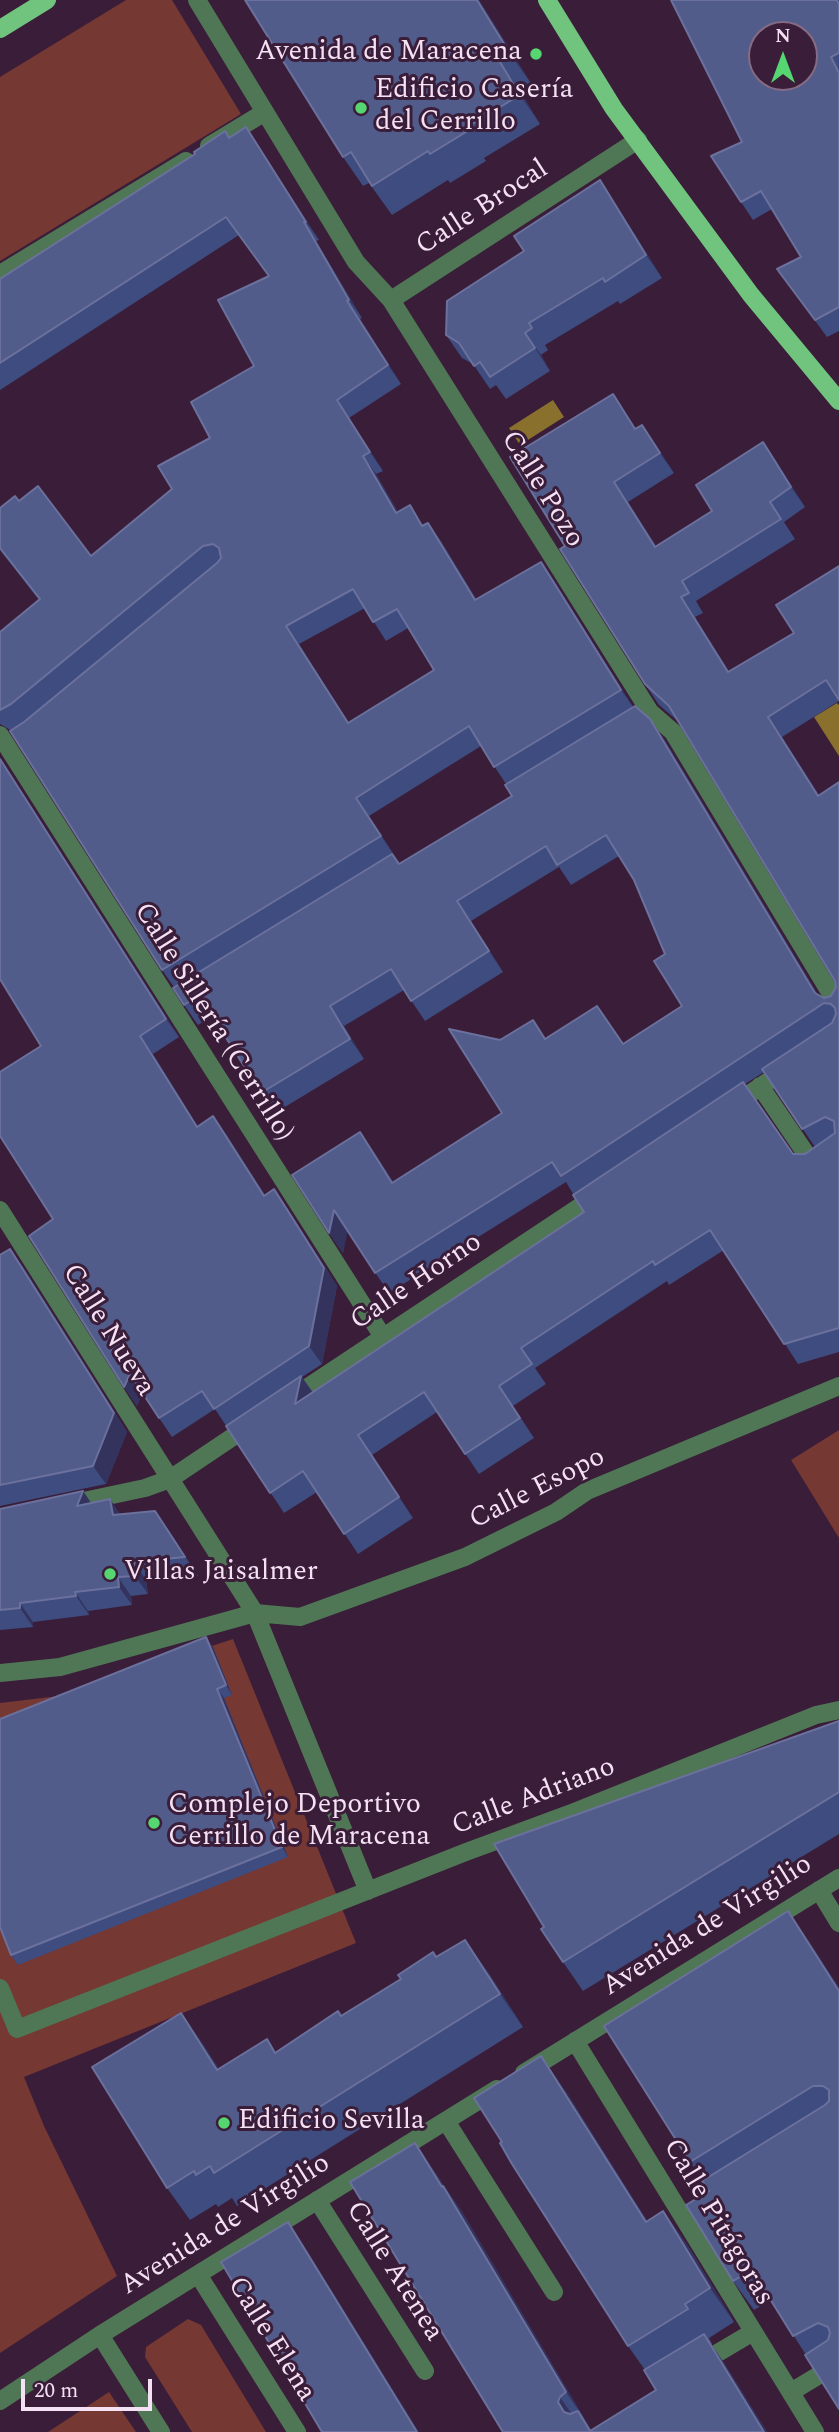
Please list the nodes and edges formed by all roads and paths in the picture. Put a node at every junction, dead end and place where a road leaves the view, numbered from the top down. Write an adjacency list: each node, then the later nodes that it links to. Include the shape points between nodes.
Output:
1 (47, 0): 4 (main road)
2 (197, 0): 5 (street, Calle Pozo)
3 (547, 0): 6 (main road)
4 (0, 29)
5 (265, 112): 7 (street); 8 (street, Calle Pozo, via 356,262)
6 (638, 140): 8 (street, Calle Brocal); 9 (main road, via 751,295)
7 (0, 274)
8 (391, 300): 11 (street, Calle Pozo, via 644,716 673,732)
9 (839, 401)
10 (8, 740): 18 (street, Calle Sillería (Cerrillo))
11 (839, 1007)
12 (805, 1057): 13 (street)
13 (760, 1086): 14 (street); 15 (street, via 813,1164)
14 (715, 1117)
15 (839, 1148)
16 (612, 1185): 18 (street, Calle Horno)
17 (0, 1210): 20 (street, Calle Nueva)
18 (383, 1337): 20 (street, Calle Horno)
19 (839, 1386): 22 (street, Calle Esopo, via 587,1490 556,1512 465,1557 300,1617)
20 (170, 1479): 21 (street, Calle Horno); 22 (street)
21 (53, 1507)
22 (256, 1613): 23 (street, Calle Esopo, via 60,1667); 27 (street)
23 (0, 1673)
24 (839, 1710): 27 (street, Calle Adriano, via 816,1714)
25 (839, 1878): 26 (street, Avenida de Virgilio)
26 (819, 1890): 28 (street); 30 (street, Avenida de Virgilio)
27 (368, 1891): 29 (street, Calle Adriano, via 17,2029)
28 (839, 1923)
29 (0, 1988)
30 (575, 2041): 31 (street, Avenida de Virgilio); 35 (street, Calle Pitágoras, via 692,2217)
31 (446, 2121): 32 (street, Avenida de Virgilio); 34 (street)
32 (317, 2200): 33 (street, Avenida de Virgilio); 38 (street, Calle Atenea)
33 (199, 2276): 36 (street, Avenida de Virgilio); 43 (street, Calle Elena)
34 (554, 2292)
35 (753, 2332): 39 (street); 40 (street, Calle Pitágoras)
36 (100, 2335): 41 (street, Avenida de Virgilio); 42 (street)
37 (839, 2363): 40 (street)
38 (425, 2371)
39 (680, 2376)
40 (791, 2392): 44 (street, Calle Pitágoras)
41 (0, 2401)
42 (161, 2432)
43 (298, 2432)
44 (815, 2432)

